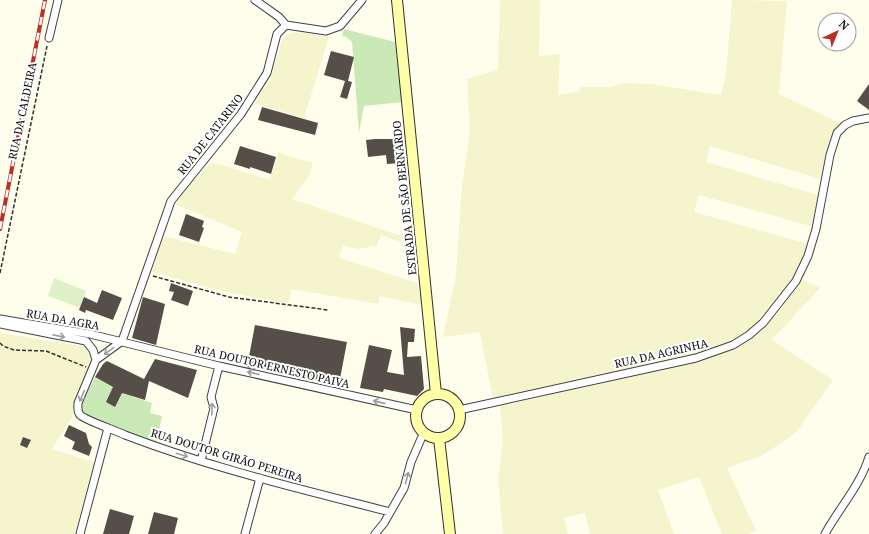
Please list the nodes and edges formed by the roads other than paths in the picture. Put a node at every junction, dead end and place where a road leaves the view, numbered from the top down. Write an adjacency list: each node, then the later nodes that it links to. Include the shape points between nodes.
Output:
1 (58, 0): 6 (street)
2 (255, 0): 5 (street)
3 (362, 0): 5 (street, via 340,26 326,31)
4 (397, 0): 14 (main road, ESTRADA DE SÃO BERNARDO)
5 (286, 25): 11 (street, RUA DE CATARINO, via 277,34 267,73 241,114 171,201)
6 (49, 38)
7 (869, 118): 16 (street, RUA DA AGRINHA, via 853,121 837,133 808,256 796,281 763,323 749,335 733,345 696,358)
8 (0, 318): 10 (street, RUA DA AGRA)
9 (0, 324): 10 (street, RUA DA AGRA)
10 (21, 326): 11 (street, RUA DA AGRA, via 90,334); 12 (street, RUA DA AGRA, one-way to 12, via 86,342 93,350)
11 (122, 342): 12 (street, one-way to 12); 13 (street, RUA DOUTOR ERNESTO PAIVA)
12 (96, 360): 17 (street, RUA DOUTOR GIRÃO PEREIRA, one-way to 17, via 78,403 78,410 81,415)
13 (219, 366): 15 (street, RUA DOUTOR ERNESTO PAIVA, one-way to 13); 21 (street, one-way to 13, via 214,408 211,397)
14 (436, 394): 15 (main road, via 424,399); 16 (main road, via 448,396 457,404)
15 (417, 410): 18 (main road, via 418,422)
16 (459, 410): 19 (main road, via 459,423 456,429 451,434)
17 (108, 428): 21 (street, RUA DOUTOR GIRÃO PEREIRA, one-way to 21); 24 (street)
18 (424, 432): 19 (main road); 23 (street, one-way to 18, via 404,488)
19 (438, 438): 27 (main road)
20 (869, 457): 28 (street, via 858,484)
21 (201, 461): 22 (street, RUA DOUTOR GIRÃO PEREIRA)
22 (260, 478): 23 (street, RUA DOUTOR GIRÃO PEREIRA); 25 (street)
23 (390, 512): 26 (street)
24 (80, 534)
25 (245, 534)
26 (375, 534)
27 (450, 534)
28 (825, 534)

